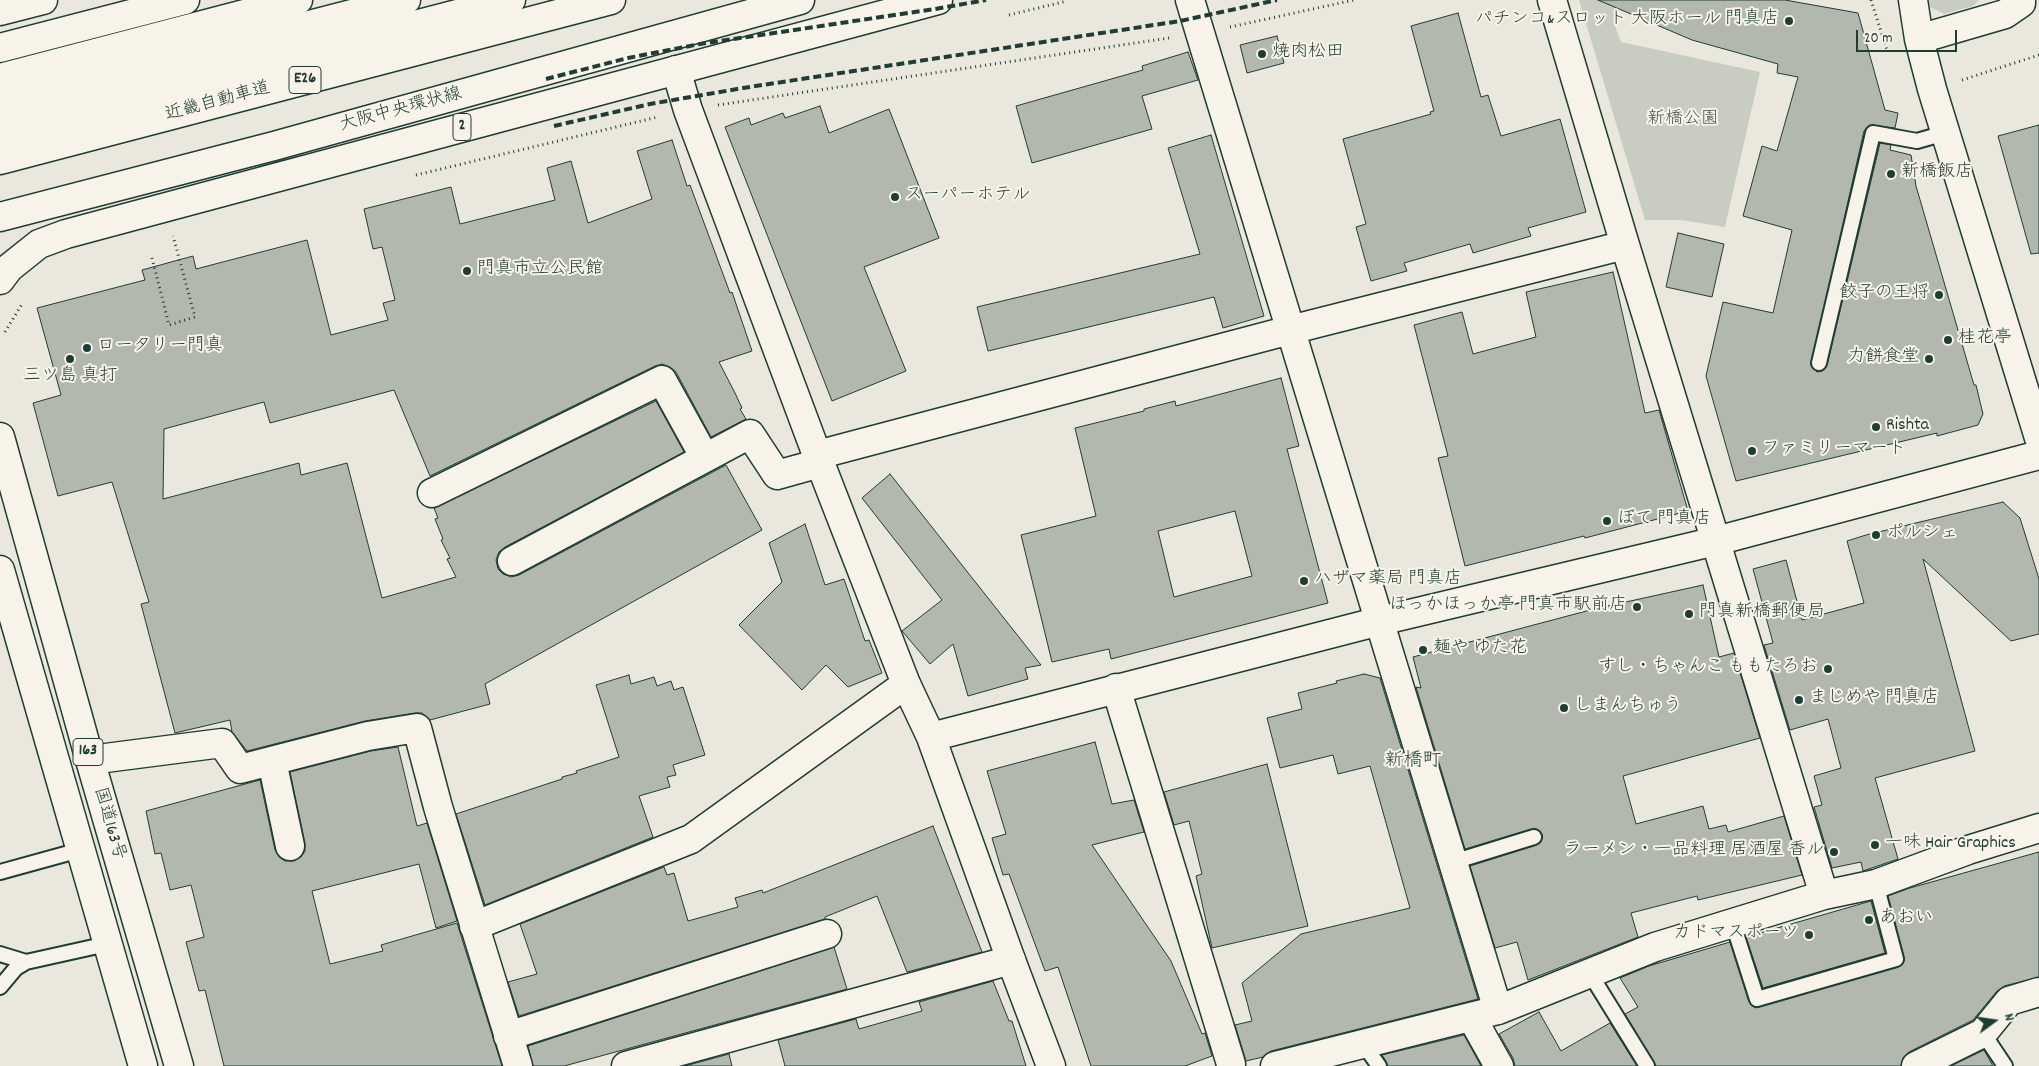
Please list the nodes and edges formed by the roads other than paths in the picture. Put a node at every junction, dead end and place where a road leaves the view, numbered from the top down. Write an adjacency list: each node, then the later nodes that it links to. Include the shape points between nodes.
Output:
1 (43, 0): 14 (main road)
2 (185, 0): 16 (main road)
3 (298, 0): 18 (main road)
4 (406, 0): 19 (main road)
5 (511, 0): 20 (main road)
6 (611, 0): 22 (main road, 近畿自動車道 / E26)
7 (800, 0): 23 (main road, 大阪中央環状線 / 2, via 274,146)
8 (938, 0): 17 (main road, 2)
9 (1190, 0): 26 (main road)
10 (1552, 0): 24 (main road)
11 (1902, 0): 15 (main road)
12 (1913, 0): 15 (main road)
13 (2021, 0): 15 (main road, via 2005,14)
14 (0, 11)
15 (1919, 40): 21 (main road)
16 (0, 48)
17 (676, 70): 25 (main road, 2, via 66,234 39,244 9,268); 32 (main road, via 688,110)
18 (0, 78)
19 (0, 105)
20 (0, 133)
21 (1945, 133): 27 (lane, via 1917,141 1873,133); 29 (main road)
22 (0, 160)
23 (0, 216)
24 (1625, 245): 26 (main road); 34 (main road)
25 (0, 280)
26 (1290, 330): 32 (main road); 37 (main road)
27 (1819, 363)
28 (0, 437): 41 (main road, 国道163号 / 163)
29 (2039, 438)
30 (2039, 455): 34 (main road)
31 (705, 458): 32 (main road, via 750,434 777,475); 33 (main road, via 662,380); 35 (main road)
32 (819, 459): 38 (main road)
33 (432, 493)
34 (1716, 540): 37 (main road); 50 (main road)
35 (512, 561)
36 (0, 570): 46 (main road, 国道163号 / 163)
37 (1380, 620): 39 (main road); 47 (main road)
38 (906, 684): 40 (main road); 52 (main road, via 692,839)
39 (1116, 688): 40 (main road); 66 (main road)
40 (931, 737): 56 (main road)
41 (90, 760): 42 (main road, via 222,743 240,769); 68 (main road, 国道163号 / 163)
42 (272, 761): 45 (main road); 52 (main road, via 368,736 417,728)
43 (2039, 828): 49 (main road)
44 (1534, 837): 47 (lane)
45 (290, 846)
46 (80, 850): 48 (lane); 54 (main road, 国道163号 / 163)
47 (1453, 862): 61 (main road)
48 (0, 872)
49 (1876, 884): 50 (main road); 51 (lane, via 1896,959 1757,999)
50 (1824, 896): 51 (main road)
51 (1733, 924): 58 (main road, via 1655,947)
52 (474, 926): 64 (main road)
53 (827, 934): 64 (main road)
54 (107, 944): 57 (lane); 67 (main road, 国道163号 / 163)
55 (0, 954): 57 (lane)
56 (1011, 960): 70 (main road); 71 (main road)
57 (26, 962): 59 (lane, via 16,968)
58 (1589, 972): 61 (main road); 74 (lane)
59 (0, 987)
60 (2039, 992): 63 (main road, via 2009,1001)
61 (1498, 1010): 62 (main road)
62 (1472, 1018): 65 (main road); 73 (main road)
63 (1983, 1032): 75 (main road); 76 (lane)
64 (508, 1036): 69 (main road)
65 (1372, 1055): 72 (main road)
66 (1230, 1065)
67 (143, 1066)
68 (179, 1066)
69 (518, 1066)
70 (626, 1066)
71 (1051, 1066)
72 (1275, 1066)
73 (1500, 1066)
74 (1647, 1066)
75 (1916, 1066)
76 (2004, 1066)

